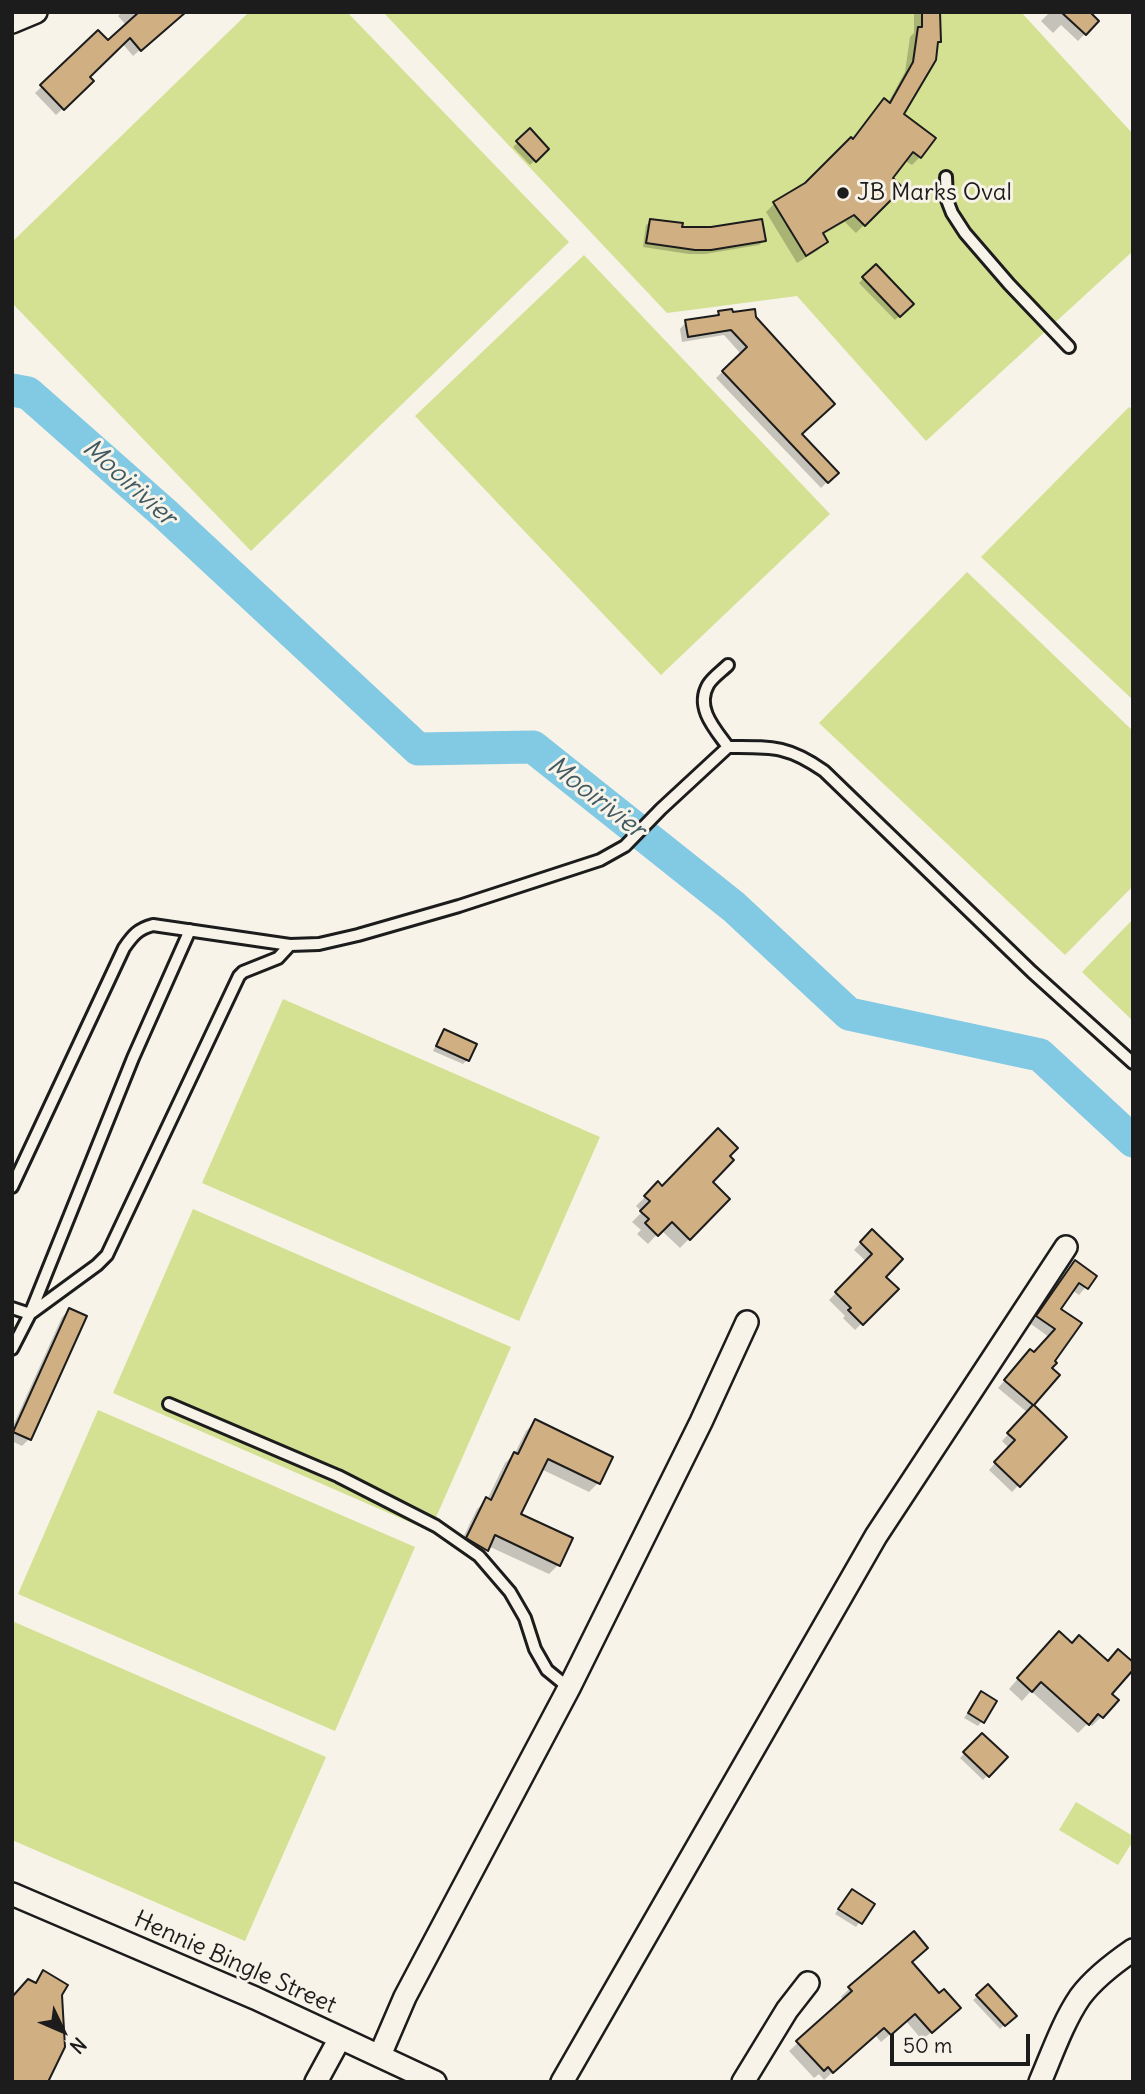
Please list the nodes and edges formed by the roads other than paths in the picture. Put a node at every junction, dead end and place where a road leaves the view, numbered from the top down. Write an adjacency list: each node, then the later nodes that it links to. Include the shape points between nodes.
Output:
1 (36, 12): 2 (street)
2 (12, 22)
3 (946, 177): 4 (lane, via 947,200 965,233)
4 (1069, 347)
5 (729, 665): 6 (lane, via 708,685 703,701 707,717)
6 (728, 747): 8 (lane, via 625,846 600,860 358,935); 9 (lane, via 792,751 824,771)
7 (190, 930): 8 (lane); 10 (lane, via 153,925 133,935); 13 (lane)
8 (290, 945): 13 (lane, via 278,957 240,976 107,1255)
9 (1133, 1063)
10 (12, 1187)
11 (1066, 1247): 25 (street, via 876,1536)
12 (12, 1308): 13 (lane)
13 (30, 1314): 15 (lane)
14 (747, 1322): 17 (street)
15 (12, 1349)
16 (169, 1404): 17 (lane, via 338,1476 436,1526 479,1556 510,1592 547,1670)
17 (569, 1688): 22 (street, via 405,1997)
18 (12, 1894): 21 (street, Hennie Bingle Street)
19 (1133, 1950): 27 (street, via 1080,1998)
20 (808, 1983): 26 (street)
21 (340, 2038): 22 (street, Hennie Bingle Street); 23 (street)
22 (380, 2055): 24 (street, Hennie Bingle Street)
23 (316, 2082)
24 (435, 2082)
25 (562, 2082)
26 (743, 2082)
27 (1040, 2082)

